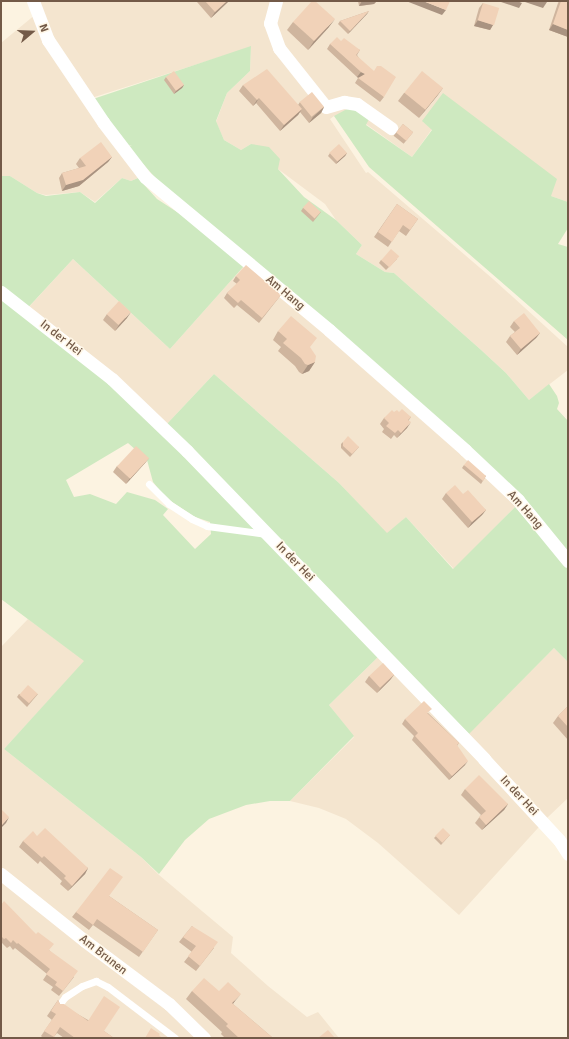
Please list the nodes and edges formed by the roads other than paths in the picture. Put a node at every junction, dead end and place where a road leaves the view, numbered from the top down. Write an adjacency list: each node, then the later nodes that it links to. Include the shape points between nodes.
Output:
1 (33, 1): 7 (street, Am Hang, via 52,46 103,122 146,177 329,330 465,450 518,500)
2 (276, 1): 3 (street, via 270,24 279,48 326,107 344,102 357,104)
3 (391, 128)
4 (1, 292): 6 (street, In der Hei, via 112,379)
5 (149, 484): 6 (lane, via 169,504 207,526)
6 (268, 534): 8 (street, In der Hei, via 531,808)
7 (568, 561)
8 (568, 854)
9 (1, 874): 12 (street, Am Brunen, via 97,951 169,1004)
10 (59, 1005): 11 (lane, via 65,997 96,981 108,987)
11 (175, 1038)
12 (204, 1038)

